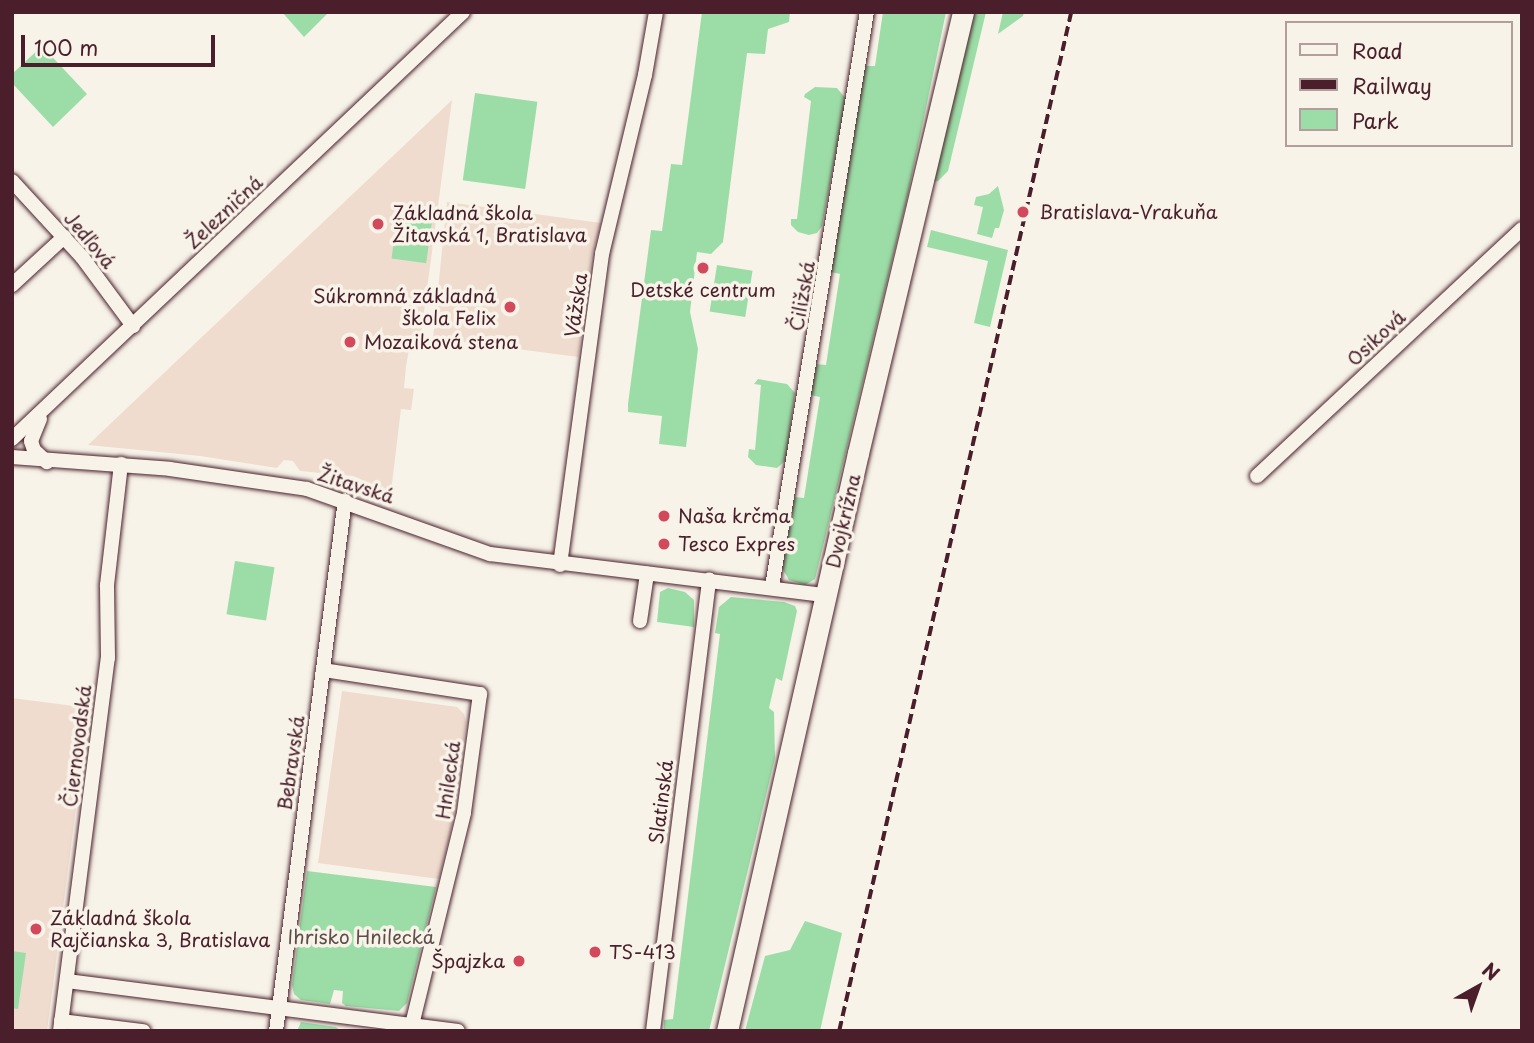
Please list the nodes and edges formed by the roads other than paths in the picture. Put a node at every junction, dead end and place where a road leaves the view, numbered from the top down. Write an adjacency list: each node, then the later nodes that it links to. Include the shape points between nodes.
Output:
1 (463, 12): 9 (street, Železničná)
2 (656, 12): 17 (street, Vážska, via 602,254)
3 (867, 12): 20 (street, Čiližská)
4 (963, 12): 21 (street, Dvojkrížna)
5 (12, 181): 7 (street, Jedľová)
6 (1522, 229): 15 (street, Osiková)
7 (64, 237): 8 (street); 9 (street, Jedľová)
8 (12, 285)
9 (133, 326): 10 (street, Železničná)
10 (45, 409): 11 (street, Železničná); 13 (street, via 31,441)
11 (12, 439)
12 (12, 457): 13 (street, Žitavská)
13 (47, 462): 14 (street, Žitavská)
14 (121, 464): 16 (street, Žitavská, via 307,489); 24 (street, Čiernovodská, via 107,586 108,658)
15 (1257, 476)
16 (345, 500): 17 (street, Žitavská, via 490,554); 23 (street, Bebravská)
17 (560, 565): 18 (street, Žitavská)
18 (646, 573): 19 (street, Žitavská); 22 (street)
19 (709, 579): 20 (street, Žitavská); 31 (street, Slatinská)
20 (772, 587): 21 (street, Žitavská)
21 (826, 595): 32 (street, Dvojkrížna)
22 (640, 621)
23 (323, 670): 25 (street, Bebravská); 26 (street, Hnilecká, via 480,694 464,813)
24 (67, 981): 25 (street); 27 (street, Čiernovodská)
25 (278, 1008): 26 (street); 29 (street, Bebravská)
26 (412, 1025): 30 (street)
27 (61, 1026): 28 (street)
28 (143, 1031)
29 (276, 1031)
30 (458, 1031)
31 (653, 1031)
32 (726, 1031)

